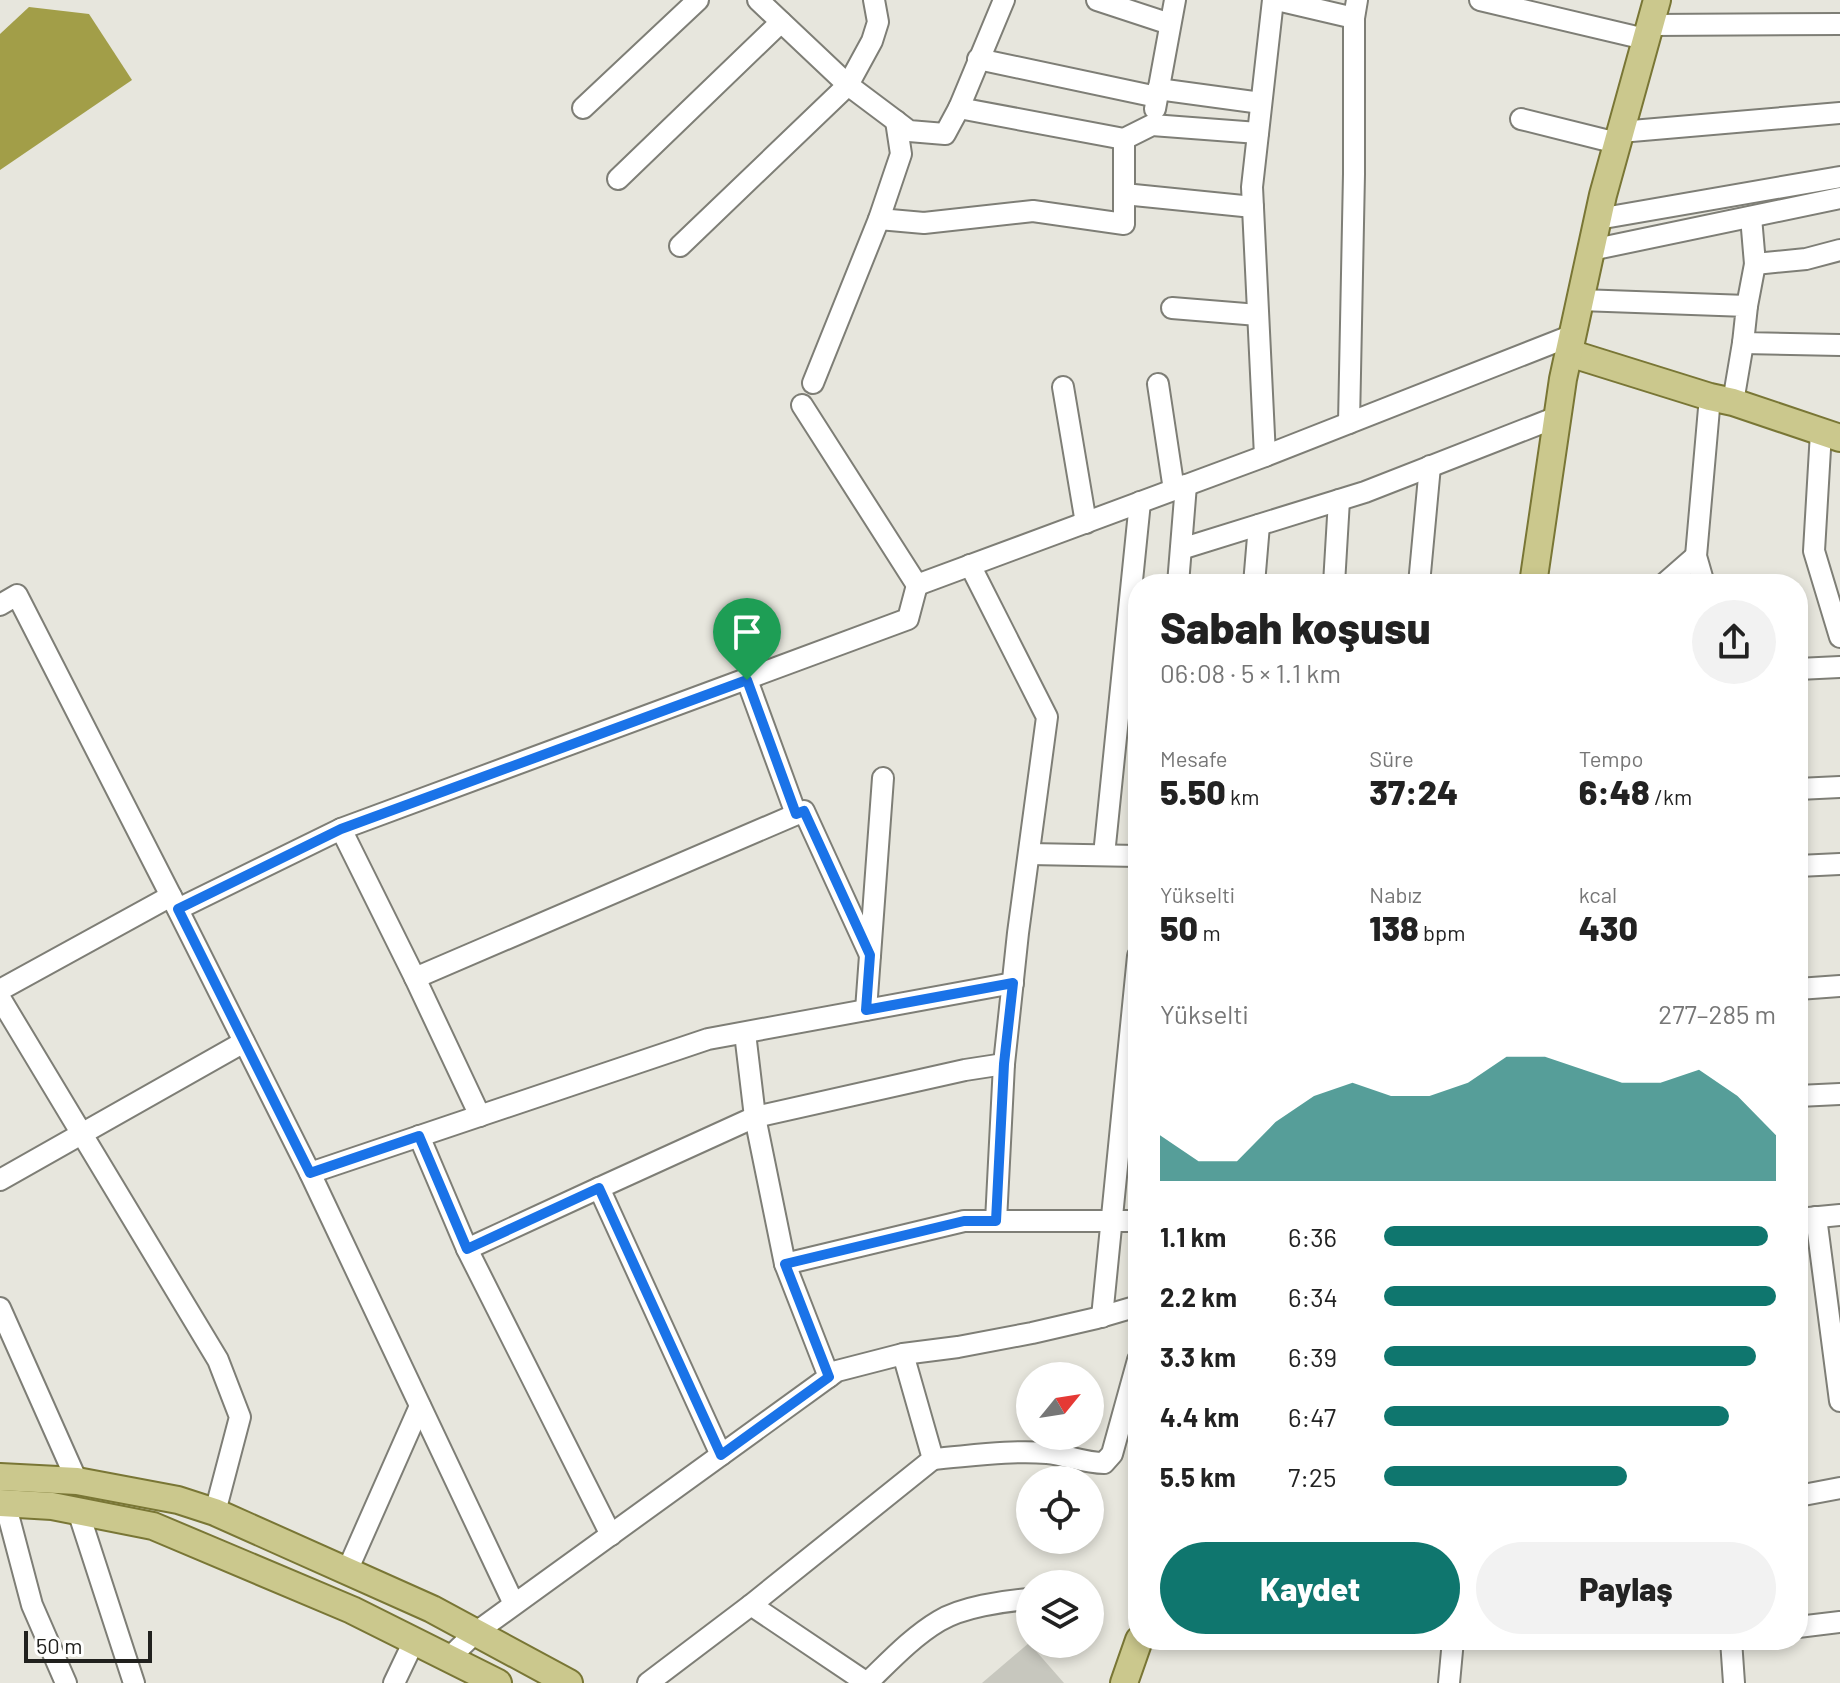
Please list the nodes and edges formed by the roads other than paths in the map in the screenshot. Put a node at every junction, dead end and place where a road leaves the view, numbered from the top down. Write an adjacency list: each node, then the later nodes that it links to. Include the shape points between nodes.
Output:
1 (698, 0): 18 (street)
2 (758, 0): 11 (street)
3 (874, 0): 15 (street, via 878,22)
4 (1004, 0): 14 (street)
5 (1097, 0): 12 (street)
6 (1175, 0): 12 (street)
7 (1275, 0): 9 (street); 17 (street)
8 (1480, 0): 10 (street)
9 (1355, 9): 52 (street)
10 (1651, 21): 13 (street); 25 (main road)
11 (781, 22): 15 (street); 28 (street)
12 (1170, 24): 16 (street)
13 (1840, 24)
14 (978, 59): 16 (street); 19 (street)
15 (848, 85): 22 (street); 35 (street)
16 (1158, 93): 17 (street); 23 (street)
17 (1261, 103): 24 (street)
18 (583, 108)
19 (959, 108): 22 (street, via 945,134 909,131); 26 (street)
20 (1840, 113): 25 (street)
21 (1521, 119): 25 (street)
22 (896, 121): 33 (street, via 901,154)
23 (1152, 125): 24 (street); 26 (street)
24 (1258, 133): 31 (street)
25 (1618, 138): 34 (main road)
26 (1124, 139): 29 (street)
27 (1840, 177): 34 (street)
28 (618, 179)
29 (1124, 194): 31 (street); 33 (street, via 1124,224 1033,211 924,223)
30 (1840, 198): 32 (street)
31 (1253, 207): 42 (street)
32 (1751, 217): 36 (street); 38 (street)
33 (879, 219): 46 (street)
34 (1598, 219): 36 (main road)
35 (680, 246)
36 (1591, 250): 39 (main road)
37 (1840, 250): 38 (street)
38 (1755, 264): 40 (street)
39 (1580, 300): 40 (street); 44 (main road)
40 (1747, 306): 43 (street)
41 (1172, 308): 42 (street)
42 (1258, 315): 54 (street)
43 (1743, 343): 45 (street); 49 (street)
44 (1571, 344): 49 (main road); 51 (main road); 52 (street)
45 (1840, 345)
46 (813, 383)
47 (1158, 384): 56 (street)
48 (1063, 387): 59 (street)
49 (1721, 399): 53 (main road); 62 (street)
50 (802, 405): 72 (street)
51 (1557, 417): 55 (street); 69 (main road)
52 (1349, 423): 54 (street)
53 (1830, 435): 75 (street, via 1814,551)
54 (1265, 456): 56 (street)
55 (1430, 466): 57 (street); 68 (street)
56 (1180, 488): 58 (street); 61 (street)
57 (1339, 500): 60 (street); 67 (street)
58 (1140, 502): 59 (street); 64 (street)
59 (1086, 523): 63 (street)
60 (1259, 525): 61 (street); 66 (street)
61 (1181, 549): 65 (street)
62 (1696, 556): 70 (street); 71 (street)
63 (970, 565): 72 (street); 84 (street, via 1047,717)
64 (1133, 574)
65 (1179, 574)
66 (1255, 574)
67 (1335, 574)
68 (1420, 574)
69 (1538, 574)
70 (1675, 574)
71 (1701, 574)
72 (917, 585): 78 (street, via 908,619)
73 (0, 605): 89 (street, via 17,595)
74 (1128, 620): 85 (street)
75 (1838, 625)
76 (1840, 667): 77 (street)
77 (1808, 669)
78 (747, 680): 82 (street); 83 (street)
79 (883, 778): 90 (street)
80 (1840, 787): 81 (street)
81 (1808, 789)
82 (796, 814): 90 (street, via 804,811); 91 (street)
83 (341, 829): 89 (street); 91 (street)
84 (1029, 854): 85 (street); 92 (street)
85 (1104, 855): 86 (street)
86 (1128, 856)
87 (1840, 864): 88 (street)
88 (1808, 866)
89 (174, 902): 95 (street); 99 (street)
90 (870, 955): 97 (street)
91 (415, 978): 103 (street)
92 (1013, 983): 97 (street); 100 (street)
93 (1840, 986): 94 (street)
94 (1808, 988)
95 (0, 990)
96 (0, 998): 105 (street)
97 (866, 1010): 98 (street)
98 (745, 1033): 103 (street, via 708,1039); 104 (street)
99 (244, 1042): 105 (street); 108 (street)
100 (1004, 1064): 104 (street); 114 (street)
101 (1840, 1094): 102 (street)
102 (1808, 1096)
103 (480, 1116): 106 (street)
104 (755, 1117): 110 (street); 118 (street)
105 (81, 1133): 109 (street); 135 (street, via 218,1360 240,1417)
106 (419, 1136): 108 (street); 117 (street)
107 (1128, 1139): 113 (street)
108 (310, 1173): 126 (street)
109 (0, 1180)
110 (599, 1188): 117 (street); 127 (street)
111 (1840, 1215): 112 (street)
112 (1808, 1218)
113 (1111, 1220): 114 (street); 115 (street); 121 (street)
114 (996, 1221): 118 (street, via 964,1221)
115 (1128, 1221)
116 (1808, 1224): 125 (street)
117 (467, 1249): 136 (street)
118 (785, 1264): 123 (street)
119 (0, 1308): 130 (street)
120 (1128, 1309): 121 (street)
121 (1102, 1317): 122 (street)
122 (903, 1354): 123 (street); 128 (street)
123 (829, 1377): 127 (street)
124 (1128, 1396): 128 (street, via 1112,1454 1104,1463 1049,1453)
125 (1840, 1401)
126 (420, 1406): 137 (street); 139 (street)
127 (721, 1455): 136 (street)
128 (933, 1459): 140 (street)
129 (0, 1476): 130 (main road)
130 (77, 1481): 135 (main road)
131 (1840, 1488): 132 (street)
132 (1808, 1494)
133 (2, 1503): 134 (main road); 149 (street, via 32,1605)
134 (78, 1511): 144 (main road, via 153,1526); 150 (street)
135 (215, 1512): 137 (main road)
136 (611, 1535): 139 (street)
137 (347, 1571): 143 (main road)
138 (1016, 1601): 155 (street, via 939,1621)
139 (514, 1604): 143 (street)
140 (751, 1605): 154 (street); 155 (street)
141 (1840, 1622): 142 (street)
142 (1808, 1626)
143 (475, 1633): 148 (street); 153 (main road)
144 (414, 1641): 148 (main road); 151 (street)
145 (1136, 1650): 156 (main road)
146 (1452, 1650): 157 (street)
147 (1732, 1650): 158 (street)
148 (449, 1658): 152 (main road)
149 (66, 1683)
150 (134, 1683)
151 (394, 1683)
152 (498, 1683)
153 (569, 1683)
154 (648, 1683)
155 (867, 1683)
156 (1124, 1683)
157 (1449, 1683)
158 (1734, 1683)

